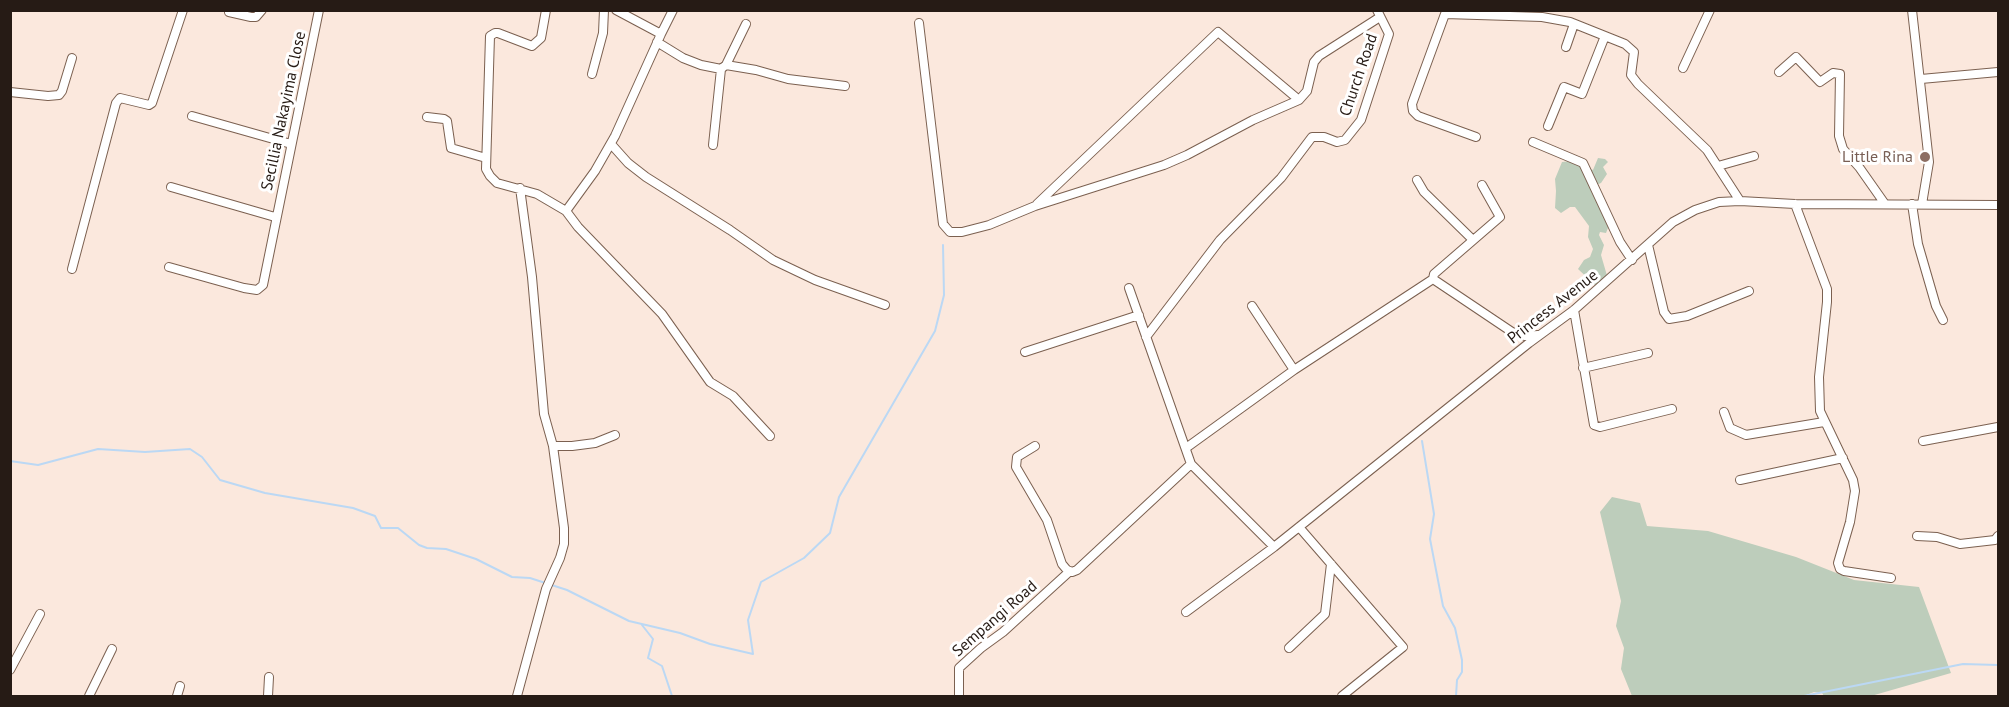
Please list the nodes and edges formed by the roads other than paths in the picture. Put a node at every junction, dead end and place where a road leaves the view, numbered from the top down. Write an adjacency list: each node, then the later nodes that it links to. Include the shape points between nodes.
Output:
1 (183, 10): 56 (street, via 152,103 120,99 116,103)
2 (262, 10): 10 (street, via 256,17)
3 (319, 10): 33 (street, Secillia Nakayima Close)
4 (546, 10): 37 (street, via 541,38 535,45 528,46 498,33 490,36)
5 (604, 10): 23 (street, via 603,33)
6 (616, 10): 16 (street)
7 (673, 10): 16 (street)
8 (1710, 10): 20 (street)
9 (1912, 10): 24 (street)
10 (229, 12)
11 (1378, 14): 27 (street, via 1319,56 1307,91); 66 (street, Church Road, via 1389,34 1360,120 1345,140 1312,137 1281,178 1220,240)
12 (919, 23): 49 (street, via 943,224 950,232 962,232)
13 (746, 24): 19 (street)
14 (1574, 24): 15 (street); 17 (street); 31 (street, via 1542,17 1445,14 1412,104 1413,111)
15 (1605, 36): 30 (street, via 1582,94 1564,87); 38 (street, via 1634,52 1630,75 1707,150)
16 (659, 38): 19 (street, via 683,58); 34 (street)
17 (1566, 47)
18 (72, 58): 26 (street, via 59,95)
19 (724, 67): 25 (street); 35 (street)
20 (1683, 68)
21 (1779, 72): 45 (street, via 1796,57 1820,82 1833,73 1840,74 1839,136)
22 (1998, 72): 24 (street)
23 (592, 74)
24 (1921, 79): 47 (street, via 1929,162)
25 (845, 86)
26 (10, 92)
27 (1299, 100): 49 (street, via 1172,162); 49 (street, via 1218,32)
28 (192, 116): 33 (street)
29 (427, 117): 37 (street, via 447,121 451,148)
30 (1548, 126)
31 (1476, 137)
32 (1533, 142): 54 (street, via 1583,162)
33 (291, 144): 51 (street, Secillia Nakayima Close)
34 (611, 144): 50 (street); 60 (street, via 646,177 773,260)
35 (713, 144)
36 (1754, 156): 38 (street)
37 (486, 158): 42 (street, via 486,169 494,181)
38 (1718, 166): 43 (street)
39 (1417, 180): 52 (street, via 1424,192)
40 (1482, 184): 52 (street, via 1500,217)
41 (171, 187): 51 (street)
42 (520, 188): 50 (street); 78 (street, via 544,414)
43 (1740, 201): 44 (street, Princess Avenue); 53 (street, Princess Avenue, via 1719,202 1695,210 1673,222)
44 (1795, 204): 45 (street, Princess Avenue); 73 (street, via 1827,289 1819,377)
45 (1885, 204): 46 (street, Princess Avenue)
46 (1912, 204): 47 (street, Princess Avenue); 64 (street, via 1918,244)
47 (1922, 204): 48 (street, Princess Avenue)
48 (1998, 205)
49 (1035, 206)
50 (566, 211): 76 (street, via 662,314 710,382 733,396)
51 (275, 217): 55 (street, Secillia Nakayima Close, via 266,276 257,290)
52 (1473, 240): 57 (street)
53 (1648, 245): 54 (street, Princess Avenue); 59 (street, via 1669,319 1687,316)
54 (1632, 260): 62 (street, Princess Avenue)
55 (169, 267)
56 (72, 269)
57 (1433, 279): 65 (street, via 1512,332); 70 (street)
58 (1129, 288): 63 (street)
59 (1749, 291)
60 (885, 305)
61 (1252, 306): 70 (street)
62 (1574, 310): 65 (street, Princess Avenue); 69 (street)
63 (1139, 315): 66 (street); 67 (street)
64 (1943, 320)
65 (1539, 335): 84 (street, Princess Avenue)
66 (1146, 337): 80 (street)
67 (1025, 352)
68 (1648, 353): 69 (street)
69 (1583, 368): 71 (street, via 1592,422 1596,426)
70 (1294, 370): 80 (street)
71 (1672, 409)
72 (1724, 412): 73 (street, via 1730,428 1746,435)
73 (1824, 422): 81 (street)
74 (1998, 427): 77 (street)
75 (615, 435): 78 (street, via 583,445)
76 (770, 436)
77 (1923, 441)
78 (553, 446): 101 (street, via 564,544 546,589)
79 (1035, 446): 89 (street, via 1017,457 1016,467 1041,508 1062,564)
80 (1186, 448): 82 (street)
81 (1843, 458): 83 (street); 90 (street, via 1855,491 1838,563 1840,569)
82 (1191, 464): 87 (street); 89 (street, Sempangi Road, via 1077,570)
83 (1740, 480)
84 (1299, 526): 87 (street, Princess Avenue); 88 (street)
85 (1917, 536): 86 (street, via 1960,544 1995,540)
86 (1998, 536)
87 (1274, 547): 91 (street, Princess Avenue)
88 (1331, 564): 93 (street, via 1325,615); 103 (street, via 1403,647)
89 (1070, 571): 102 (street, Sempangi Road, via 959,668)
90 (1891, 578)
91 (1186, 612)
92 (40, 614): 95 (street)
93 (1289, 648)
94 (112, 649): 98 (street)
95 (10, 670)
96 (269, 677): 100 (street)
97 (180, 686): 99 (street)
98 (89, 696)
99 (177, 696)
100 (268, 696)
101 (517, 696)
102 (959, 696)
103 (1342, 696)

